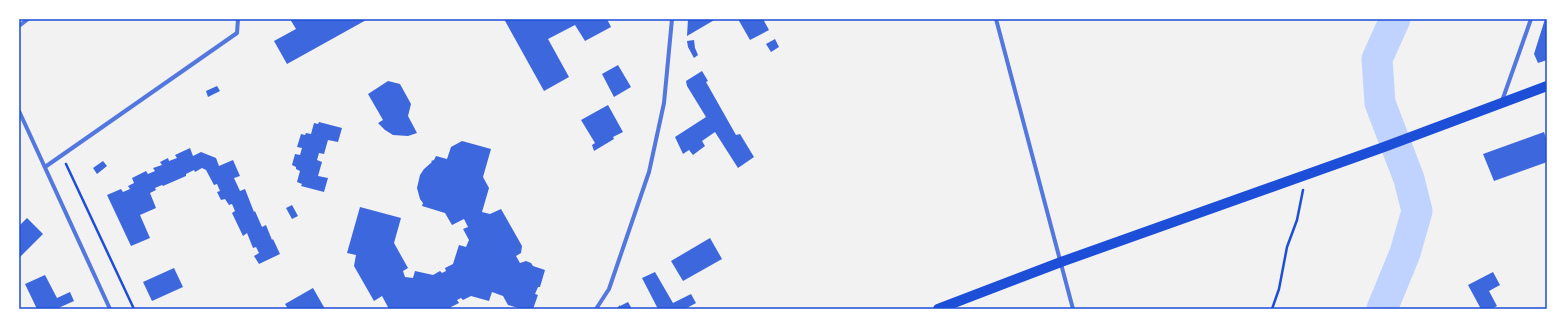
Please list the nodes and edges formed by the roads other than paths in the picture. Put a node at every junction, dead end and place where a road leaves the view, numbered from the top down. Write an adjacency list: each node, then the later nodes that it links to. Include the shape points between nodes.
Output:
1 (28, 19): 6 (street)
2 (238, 19): 10 (street, via 237,32)
3 (672, 19): 13 (street, via 664,103 649,172 609,288)
4 (996, 19): 11 (street)
5 (1531, 19): 8 (street)
6 (19, 26)
7 (1547, 86): 8 (main road)
8 (1501, 104): 11 (main road)
9 (19, 111): 10 (street)
10 (45, 167): 12 (street)
11 (1061, 262): 14 (main road); 15 (street)
12 (110, 309)
13 (596, 309)
14 (938, 309)
15 (1073, 309)

